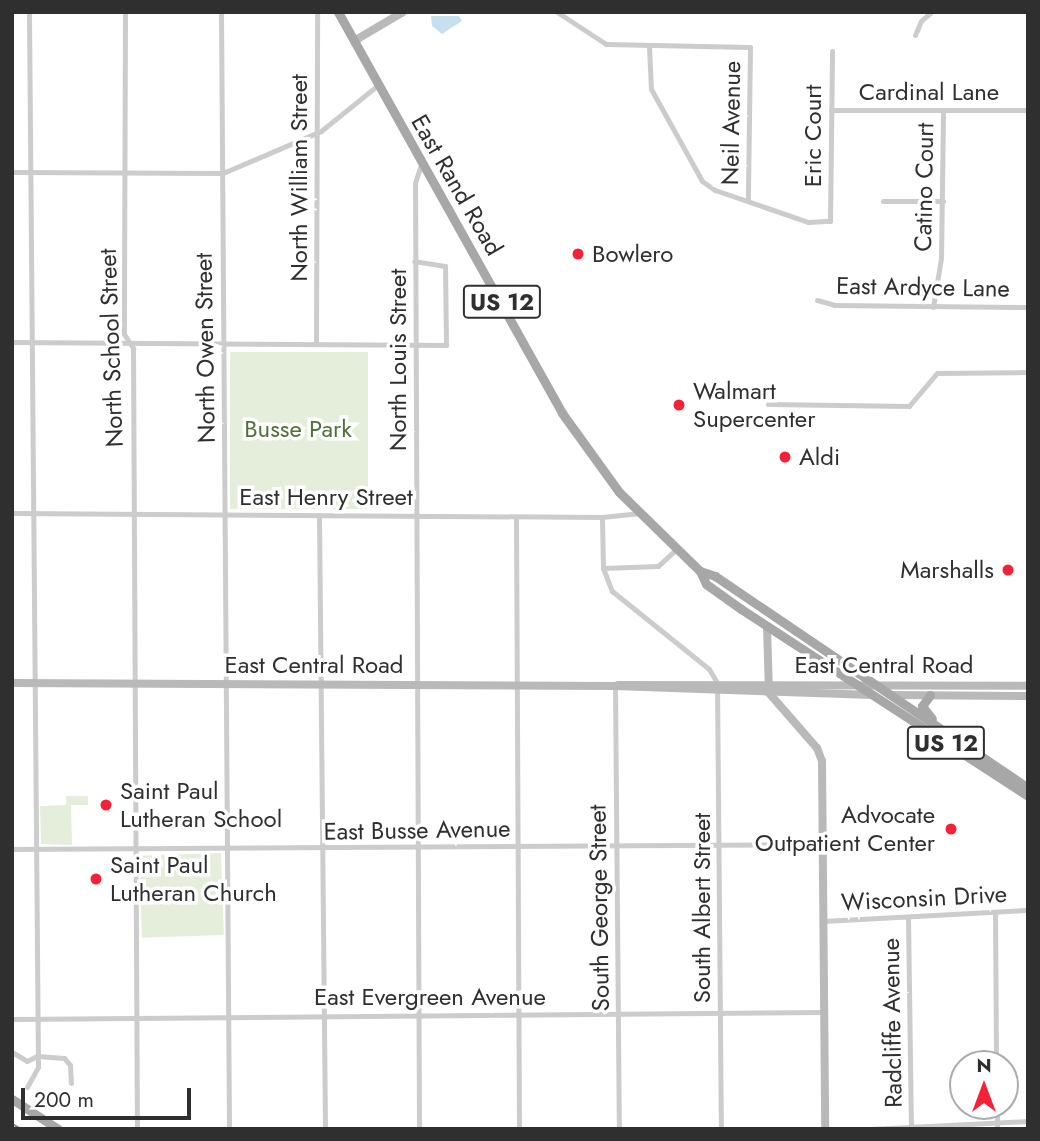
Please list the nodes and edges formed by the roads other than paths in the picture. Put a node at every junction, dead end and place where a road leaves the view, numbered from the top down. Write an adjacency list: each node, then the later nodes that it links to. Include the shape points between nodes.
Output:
1 (29, 12): 20 (street)
2 (125, 12): 21 (street, North School Street)
3 (221, 12): 22 (street, North Owen Street)
4 (317, 12): 17 (street, North William Street)
5 (338, 12): 10 (main road, East Rand Road / US 12)
6 (403, 12): 10 (main road)
7 (558, 12): 11 (street, via 606,44)
8 (931, 12): 9 (street)
9 (915, 35)
10 (354, 41): 13 (main road, East Rand Road / US 12)
11 (649, 47): 23 (street, via 651,89 702,181 715,190); 23 (street, Neil Avenue, via 750,47)
12 (832, 51): 14 (street, Eric Court)
13 (378, 85): 17 (street); 18 (main road, East Rand Road / US 12)
14 (831, 110): 15 (street, Cardinal Lane); 23 (street, Eric Court, via 830,221 788,218)
15 (943, 110): 16 (street, Cardinal Lane); 25 (street, Catino Court)
16 (1028, 110)
17 (317, 132): 22 (street); 34 (street, North William Street)
18 (422, 162): 26 (street, North Louis Street, via 415,183); 41 (main road, East Rand Road / US 12, via 562,413)
19 (12, 172): 20 (street)
20 (30, 172): 21 (street); 31 (street)
21 (125, 172): 22 (street); 32 (street, North School Street)
22 (220, 173): 33 (street, North Owen Street)
23 (748, 199)
24 (883, 201): 25 (street)
25 (943, 201): 28 (street, Catino Court)
26 (414, 261): 35 (street, North Louis Street); 35 (street, via 445,266 446,345)
27 (817, 300): 28 (street, East Ardyce Lane)
28 (933, 307): 29 (street, East Ardyce Lane)
29 (1028, 307)
30 (12, 341): 31 (street)
31 (32, 342): 32 (street); 39 (street)
32 (126, 343): 33 (street); 40 (street, North School Street, via 133,348)
33 (222, 343): 34 (street); 42 (street, North Owen Street)
34 (317, 344): 35 (street)
35 (415, 345): 44 (street, North Louis Street)
36 (1028, 372): 37 (street, via 937,373 909,406)
37 (768, 404)
38 (12, 513): 39 (street, East Henry Street)
39 (34, 513): 40 (street, East Henry Street); 52 (street)
40 (132, 513): 42 (street, East Henry Street); 53 (street, North School Street)
41 (638, 513): 46 (street, East Henry Street); 47 (main road, East Rand Road / US 12)
42 (224, 514): 43 (street, East Henry Street); 54 (street, North Owen Street)
43 (319, 515): 44 (street, East Henry Street); 55 (street)
44 (417, 515): 45 (street, East Henry Street); 56 (street, North Louis Street)
45 (516, 517): 46 (street, East Henry Street); 58 (street)
46 (602, 517): 48 (street)
47 (675, 550): 48 (street, via 658,566); 49 (main road, East Rand Road / US 12)
48 (603, 568): 61 (street, via 625,605 711,671)
49 (700, 570): 50 (main road, East Rand Road / US 12, via 706,583); 62 (main road, East Rand Road / US 12, via 715,576)
50 (767, 626): 57 (main road); 62 (main road, East Rand Road / US 12)
51 (12, 683): 52 (main road, East Central Road)
52 (35, 683): 53 (main road, East Central Road); 78 (street)
53 (132, 683): 54 (main road, East Central Road); 80 (street, North School Street)
54 (224, 683): 55 (main road, East Central Road); 79 (street, North Owen Street)
55 (320, 684): 56 (main road, East Central Road); 75 (street)
56 (416, 684): 58 (main road, East Central Road); 76 (street, North Louis Street)
57 (766, 684): 61 (main road, East Central Road); 62 (main road, East Central Road); 63 (main road)
58 (515, 685): 59 (main road, East Central Road); 74 (street)
59 (615, 686): 61 (main road, East Central Road); 72 (street, South George Street)
60 (1028, 686): 62 (main road, East Central Road)
61 (717, 688): 63 (main road, East Central Road); 73 (street, South Albert Street)
62 (872, 690): 64 (main road, East Central Road); 65 (main road, East Central Road); 68 (main road, US 12); 70 (main road, US 12)
63 (769, 693): 64 (main road, East Central Road); 67 (main road)
64 (794, 694): 67 (main road)
65 (930, 695): 66 (main road, East Central Road); 68 (main road, via 923,711)
66 (1028, 696)
67 (788, 715): 71 (main road, via 820,754)
68 (958, 741): 69 (main road, US 12)
69 (1028, 788)
70 (1028, 796)
71 (823, 844): 73 (street, East Busse Avenue); 84 (main road)
72 (616, 845): 73 (street, East Busse Avenue); 74 (street, East Busse Avenue); 87 (street, South George Street)
73 (719, 845): 85 (street, South Albert Street)
74 (517, 846): 76 (street, East Busse Avenue); 89 (street)
75 (322, 848): 76 (street, East Busse Avenue); 79 (street, East Busse Avenue); 91 (street)
76 (418, 848): 88 (street, North Louis Street)
77 (12, 849): 78 (street, East Busse Avenue)
78 (37, 849): 80 (street, East Busse Avenue); 94 (street)
79 (227, 849): 80 (street, East Busse Avenue); 90 (street, North Owen Street)
80 (135, 850): 92 (street, North School Street)
81 (1028, 911): 82 (street, Wisconsin Drive)
82 (995, 912): 83 (street, Wisconsin Drive); 95 (street)
83 (908, 917): 84 (street, Wisconsin Drive); 103 (street, Radcliffe Avenue)
84 (823, 921): 86 (main road)
85 (720, 1012): 86 (street, East Evergreen Avenue); 87 (street, East Evergreen Avenue); 111 (street, South Albert Street)
86 (824, 1012): 112 (main road)
87 (618, 1013): 89 (street, East Evergreen Avenue); 110 (street, South George Street)
88 (418, 1015): 89 (street, East Evergreen Avenue); 91 (street, East Evergreen Avenue); 108 (street, North Louis Street)
89 (518, 1015): 109 (street)
90 (229, 1016): 91 (street, East Evergreen Avenue); 92 (street, East Evergreen Avenue); 106 (street, North Owen Street)
91 (323, 1016): 107 (street)
92 (136, 1017): 94 (street, East Evergreen Avenue); 105 (street, North School Street)
93 (12, 1019): 94 (street, East Evergreen Avenue)
94 (37, 1019): 97 (street)
95 (996, 1050)
96 (12, 1052): 97 (street, via 27,1061)
97 (37, 1056): 98 (street, via 68,1061); 99 (street, via 37,1070)
98 (71, 1083)
99 (27, 1087)
100 (12, 1099): 104 (main road)
101 (1028, 1121): 102 (street)
102 (997, 1126): 103 (street)
103 (911, 1128): 113 (street)
104 (58, 1129)
105 (136, 1129)
106 (229, 1129)
107 (325, 1129)
108 (419, 1129)
109 (519, 1129)
110 (619, 1129)
111 (721, 1129)
112 (825, 1129)
113 (870, 1129)

